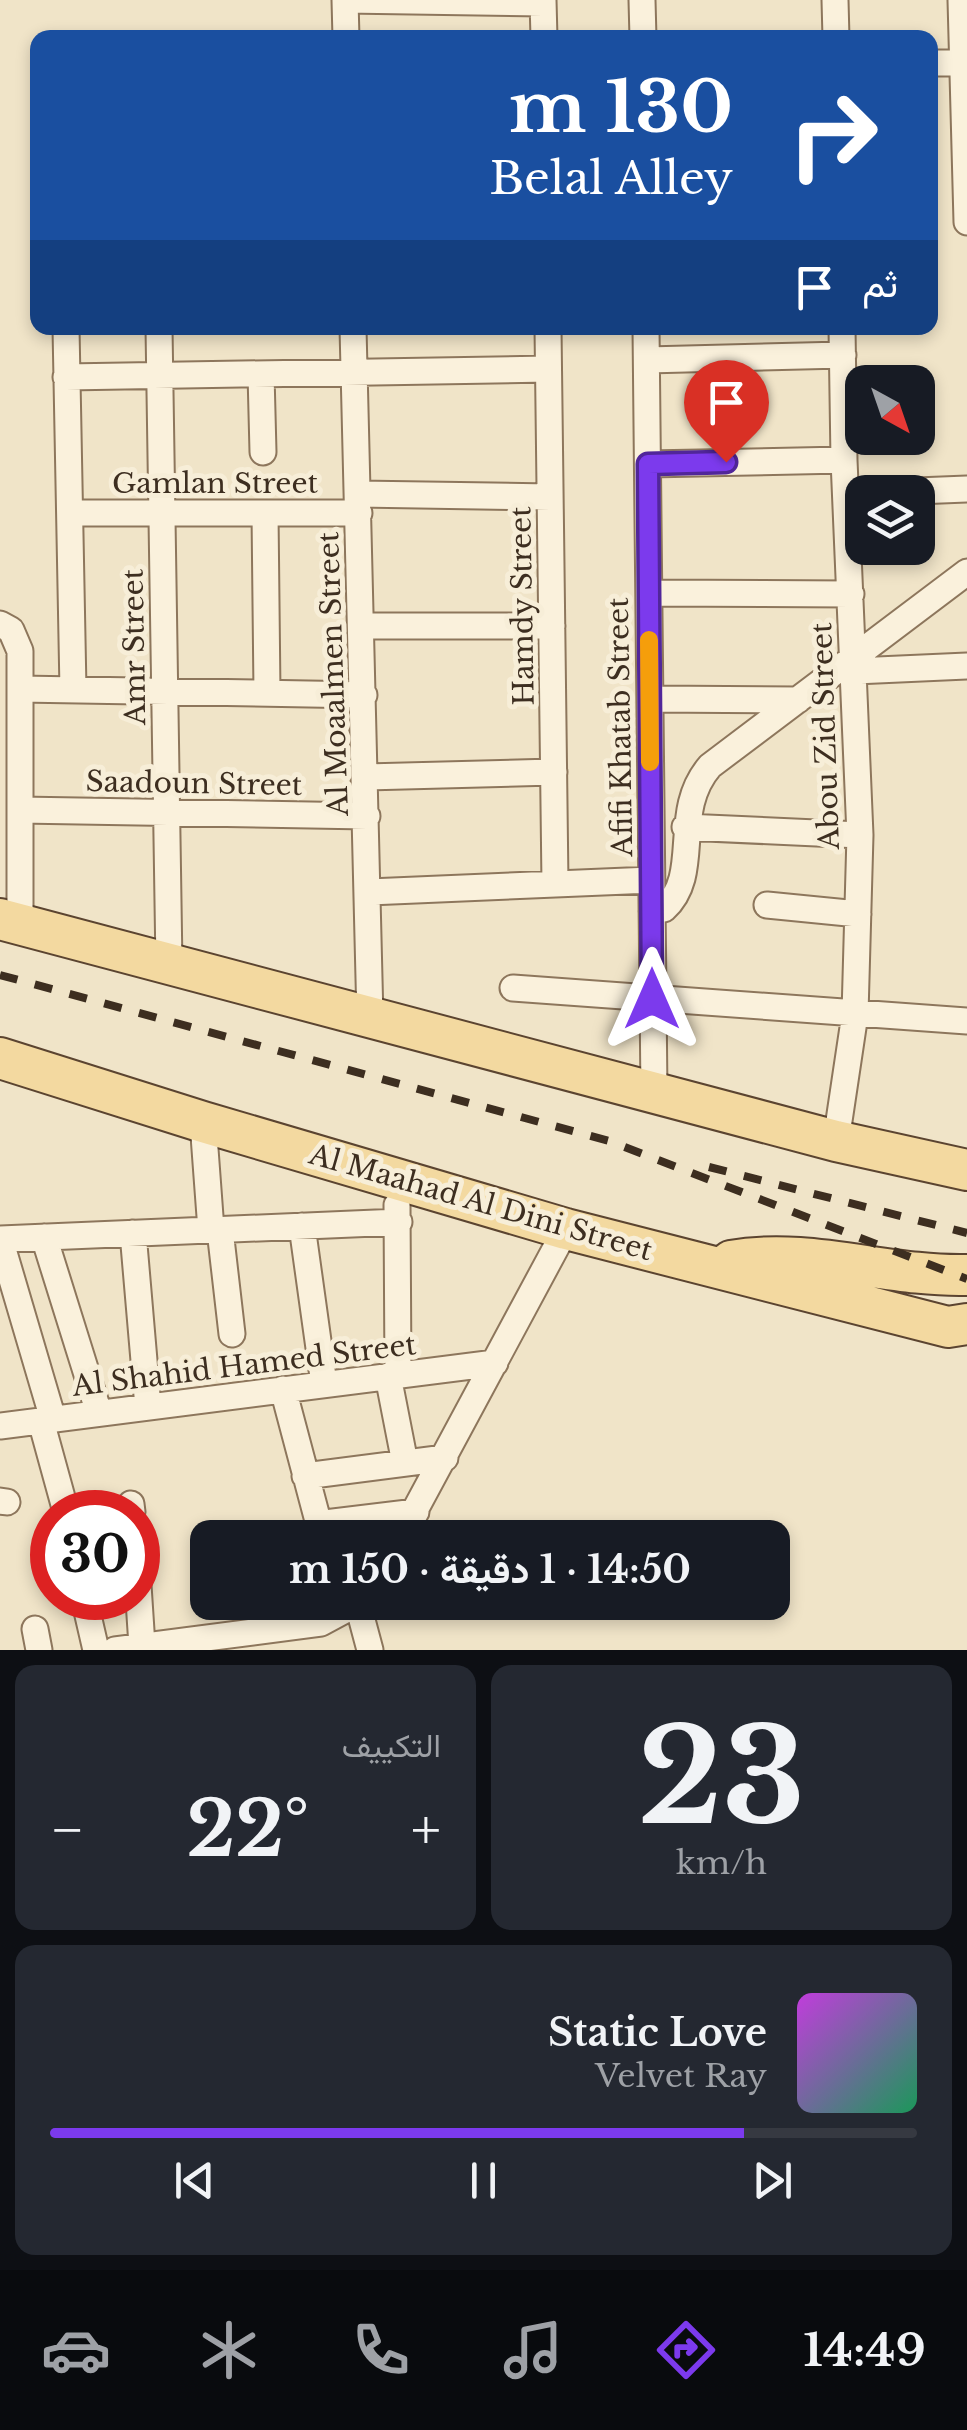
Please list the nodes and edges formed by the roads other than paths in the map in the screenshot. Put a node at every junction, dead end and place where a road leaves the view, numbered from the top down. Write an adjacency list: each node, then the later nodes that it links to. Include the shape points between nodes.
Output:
1 (345, 0): 6 (street); 7 (street)
2 (642, 0): 9 (street)
3 (826, 0): 4 (street)
4 (835, 0): 10 (street)
5 (961, 0): 12 (street)
6 (543, 2): 8 (street)
7 (346, 30)
8 (544, 30)
9 (643, 30)
10 (836, 30)
11 (938, 63): 12 (street)
12 (965, 63): 13 (street)
13 (967, 222)
14 (66, 335): 26 (street)
15 (159, 335): 25 (street, Amr Street)
16 (353, 335): 23 (street, Al Moaalmen Street)
17 (548, 335): 22 (street, Hamdy Street)
18 (646, 335): 21 (street, Afifi Khatab Street)
19 (842, 335): 20 (street, Abou Zid Street)
20 (843, 355): 21 (street); 28 (street, Abou Zid Street)
21 (647, 360): 29 (street, Afifi Khatab Street)
22 (548, 368): 23 (street); 33 (street, Hamdy Street)
23 (355, 372): 24 (street); 34 (street, Al Moaalmen Street)
24 (261, 374): 25 (street); 27 (street)
25 (160, 376): 26 (street); 36 (street, Amr Street)
26 (66, 377): 35 (street)
27 (263, 452)
28 (844, 460): 29 (street); 30 (street, Abou Zid Street)
29 (648, 464): 40 (street, Afifi Khatab Street)
30 (848, 475)
31 (967, 489): 32 (street)
32 (935, 490)
33 (550, 498): 34 (street, Gamlan Street); 44 (street, Hamdy Street)
34 (358, 504): 37 (street, Gamlan Street); 43 (street, Al Moaalmen Street)
35 (70, 513): 36 (street, Gamlan Street); 48 (street)
36 (162, 513): 37 (street, Gamlan Street); 49 (street, Amr Street)
37 (265, 513): 50 (street)
38 (852, 565): 41 (street, Abou Zid Street)
39 (967, 572): 45 (street)
40 (648, 592): 41 (street); 52 (street, Afifi Khatab Street)
41 (851, 594): 45 (street, Abou Zid Street)
42 (0, 624): 47 (street, via 18,639)
43 (362, 626): 44 (street); 51 (street, Al Moaalmen Street)
44 (552, 626): 54 (street, Hamdy Street)
45 (855, 665): 46 (street); 53 (street); 60 (street, Abou Zid Street)
46 (967, 666)
47 (20, 689): 48 (street); 56 (street)
48 (73, 690): 49 (street)
49 (165, 691): 50 (street); 57 (street, Amr Street)
50 (268, 693): 51 (street)
51 (364, 695): 55 (street, Al Moaalmen Street)
52 (650, 700): 53 (street); 61 (street, Afifi Khatab Street)
53 (798, 700): 59 (street, via 700,778)
54 (554, 772): 55 (street); 62 (street, Hamdy Street)
55 (366, 777): 58 (street, Al Moaalmen Street)
56 (20, 810): 57 (street, Saadoun Street); 67 (street)
57 (166, 813): 58 (street, Saadoun Street); 68 (street, Amr Street)
58 (367, 816): 63 (street, Al Moaalmen Street)
59 (685, 828): 60 (street); 65 (street, via 681,889 664,909)
60 (860, 835): 66 (street, Abou Zid Street)
61 (651, 880): 62 (street); 65 (street, Afifi Khatab Street)
62 (555, 884): 63 (street)
63 (369, 892): 72 (street, Al Moaalmen Street)
64 (767, 905): 66 (street)
65 (652, 911): 70 (street, Afifi Khatab Street)
66 (858, 914): 71 (street, Abou Zid Street)
67 (10, 921): 68 (main road)
68 (169, 965): 72 (main road)
69 (513, 988): 70 (street)
70 (652, 999): 71 (street); 75 (street, Afifi Khatab Street)
71 (854, 1014): 73 (street); 77 (street, Abou Zid Street)
72 (370, 1019): 75 (main road)
73 (967, 1022)
74 (0, 1058): 76 (main road, Al Maahad Al Dini Street)
75 (654, 1094): 77 (main road)
76 (203, 1122): 79 (main road, Al Maahad Al Dini Street); 83 (street)
77 (836, 1141): 78 (main road)
78 (967, 1170)
79 (396, 1179): 80 (street); 82 (main road, Al Maahad Al Dini Street)
80 (398, 1222): 81 (street); 92 (street)
81 (302, 1226): 83 (street); 93 (street)
82 (566, 1229): 87 (main road, Al Maahad Al Dini Street); 91 (street)
83 (215, 1230): 84 (street); 90 (street)
84 (134, 1233): 85 (street); 95 (street)
85 (44, 1237): 86 (street); 96 (street)
86 (0, 1239): 97 (street)
87 (708, 1266): 88 (main road, via 764,1255); 89 (main road, Al Maahad Al Dini Street)
88 (967, 1275)
89 (960, 1329)
90 (232, 1334)
91 (495, 1363): 92 (street, Al Shahid Hamed Street); 99 (street)
92 (393, 1376): 93 (street, Al Shahid Hamed Street); 100 (street)
93 (324, 1384): 94 (street, Al Shahid Hamed Street)
94 (283, 1389): 95 (street, Al Shahid Hamed Street); 101 (street)
95 (148, 1407): 96 (street, Al Shahid Hamed Street)
96 (99, 1413): 97 (street, Al Shahid Hamed Street)
97 (47, 1420): 98 (street, Al Shahid Hamed Street); 102 (street)
98 (0, 1426)
99 (444, 1458): 100 (street); 103 (street)
100 (405, 1463): 101 (street)
101 (304, 1476): 103 (street, via 318,1521)
102 (61, 1490)
103 (416, 1512): 104 (street)
104 (411, 1520)
105 (89, 1620): 110 (street)
106 (140, 1620): 109 (street)
107 (328, 1620): 109 (street)
108 (363, 1620): 112 (street)
109 (142, 1646): 111 (street)
110 (96, 1650)
111 (115, 1650)
112 (370, 1650)

